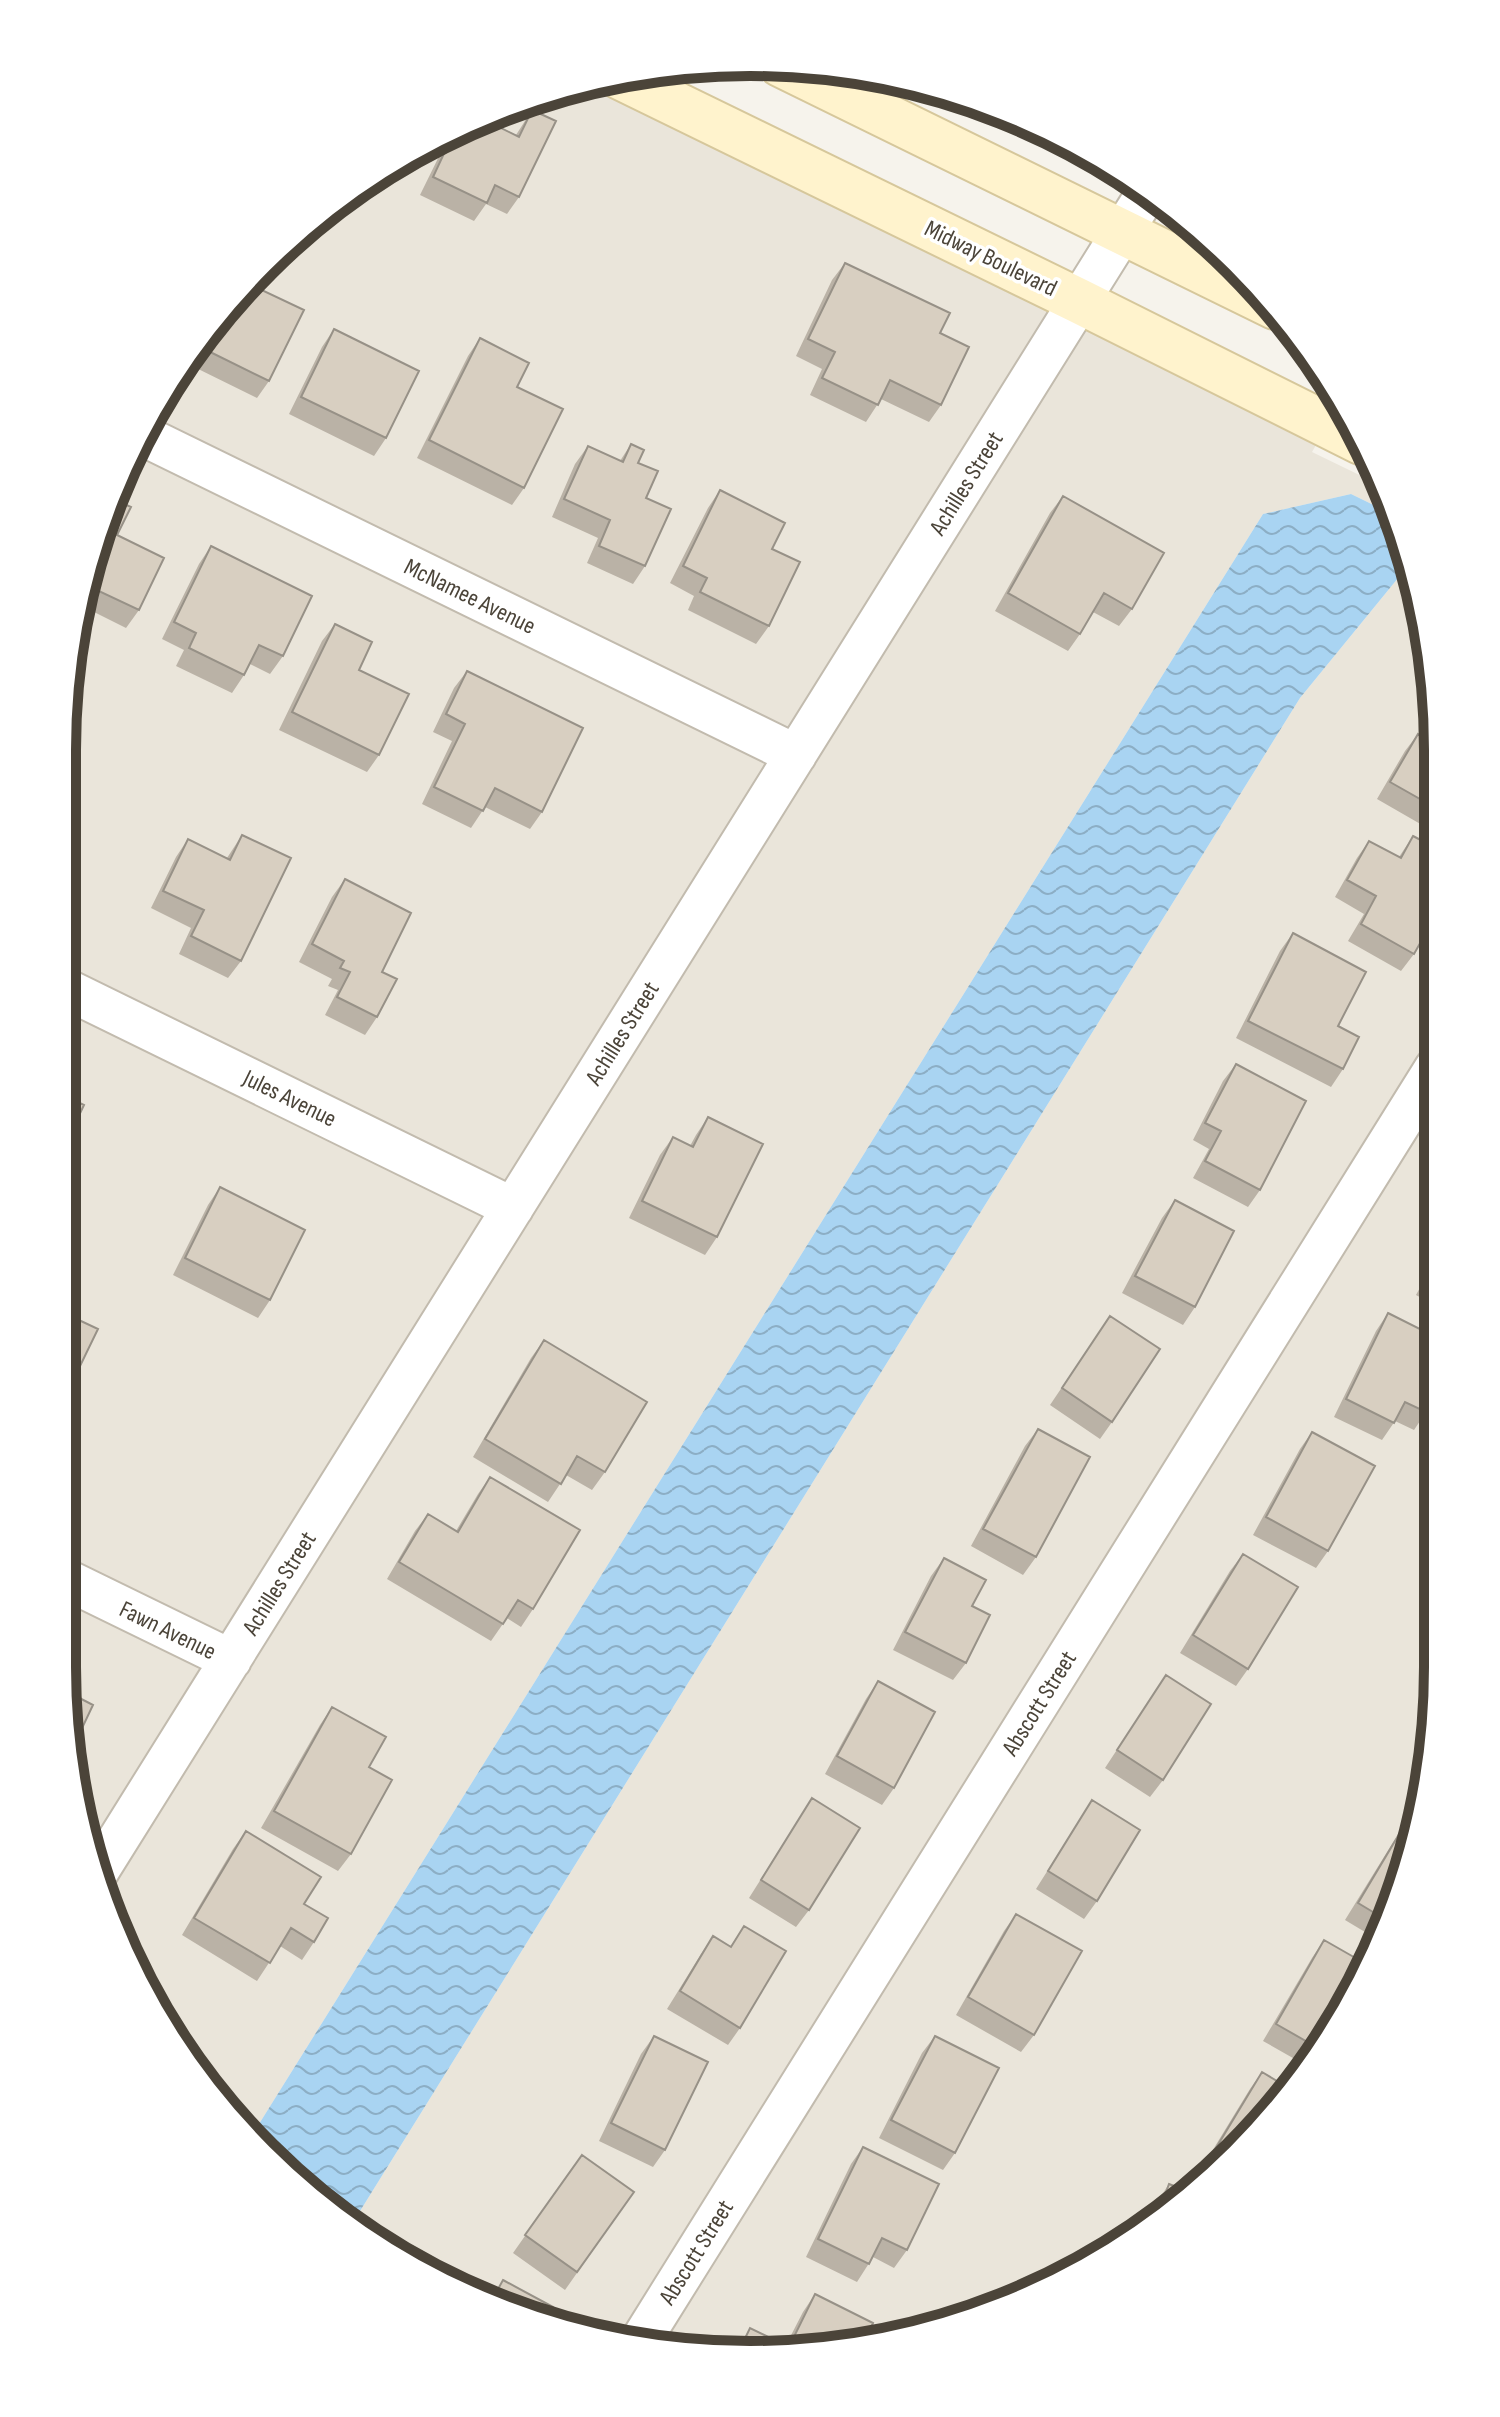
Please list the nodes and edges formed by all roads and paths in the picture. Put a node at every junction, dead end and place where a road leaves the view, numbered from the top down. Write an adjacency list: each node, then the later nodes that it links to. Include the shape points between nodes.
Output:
1 (810, 79): 4 (street)
2 (638, 86): 6 (street, Midway Boulevard)
3 (1141, 202): 4 (street, Achilles Street)
4 (1123, 232): 5 (street); 6 (street, Achilles Street)
5 (1244, 292)
6 (1079, 301): 7 (street, Midway Boulevard); 9 (street, Achilles Street)
7 (1345, 434)
8 (152, 440): 9 (street, McNamee Avenue)
9 (796, 755): 12 (street, Achilles Street)
10 (76, 994): 12 (street, Jules Avenue)
11 (1424, 1086): 16 (street, Abscott Street)
12 (513, 1208): 14 (street, Achilles Street)
13 (76, 1584): 14 (street, Fawn Avenue)
14 (231, 1660): 15 (street, Achilles Street)
15 (105, 1861)
16 (646, 2332)

